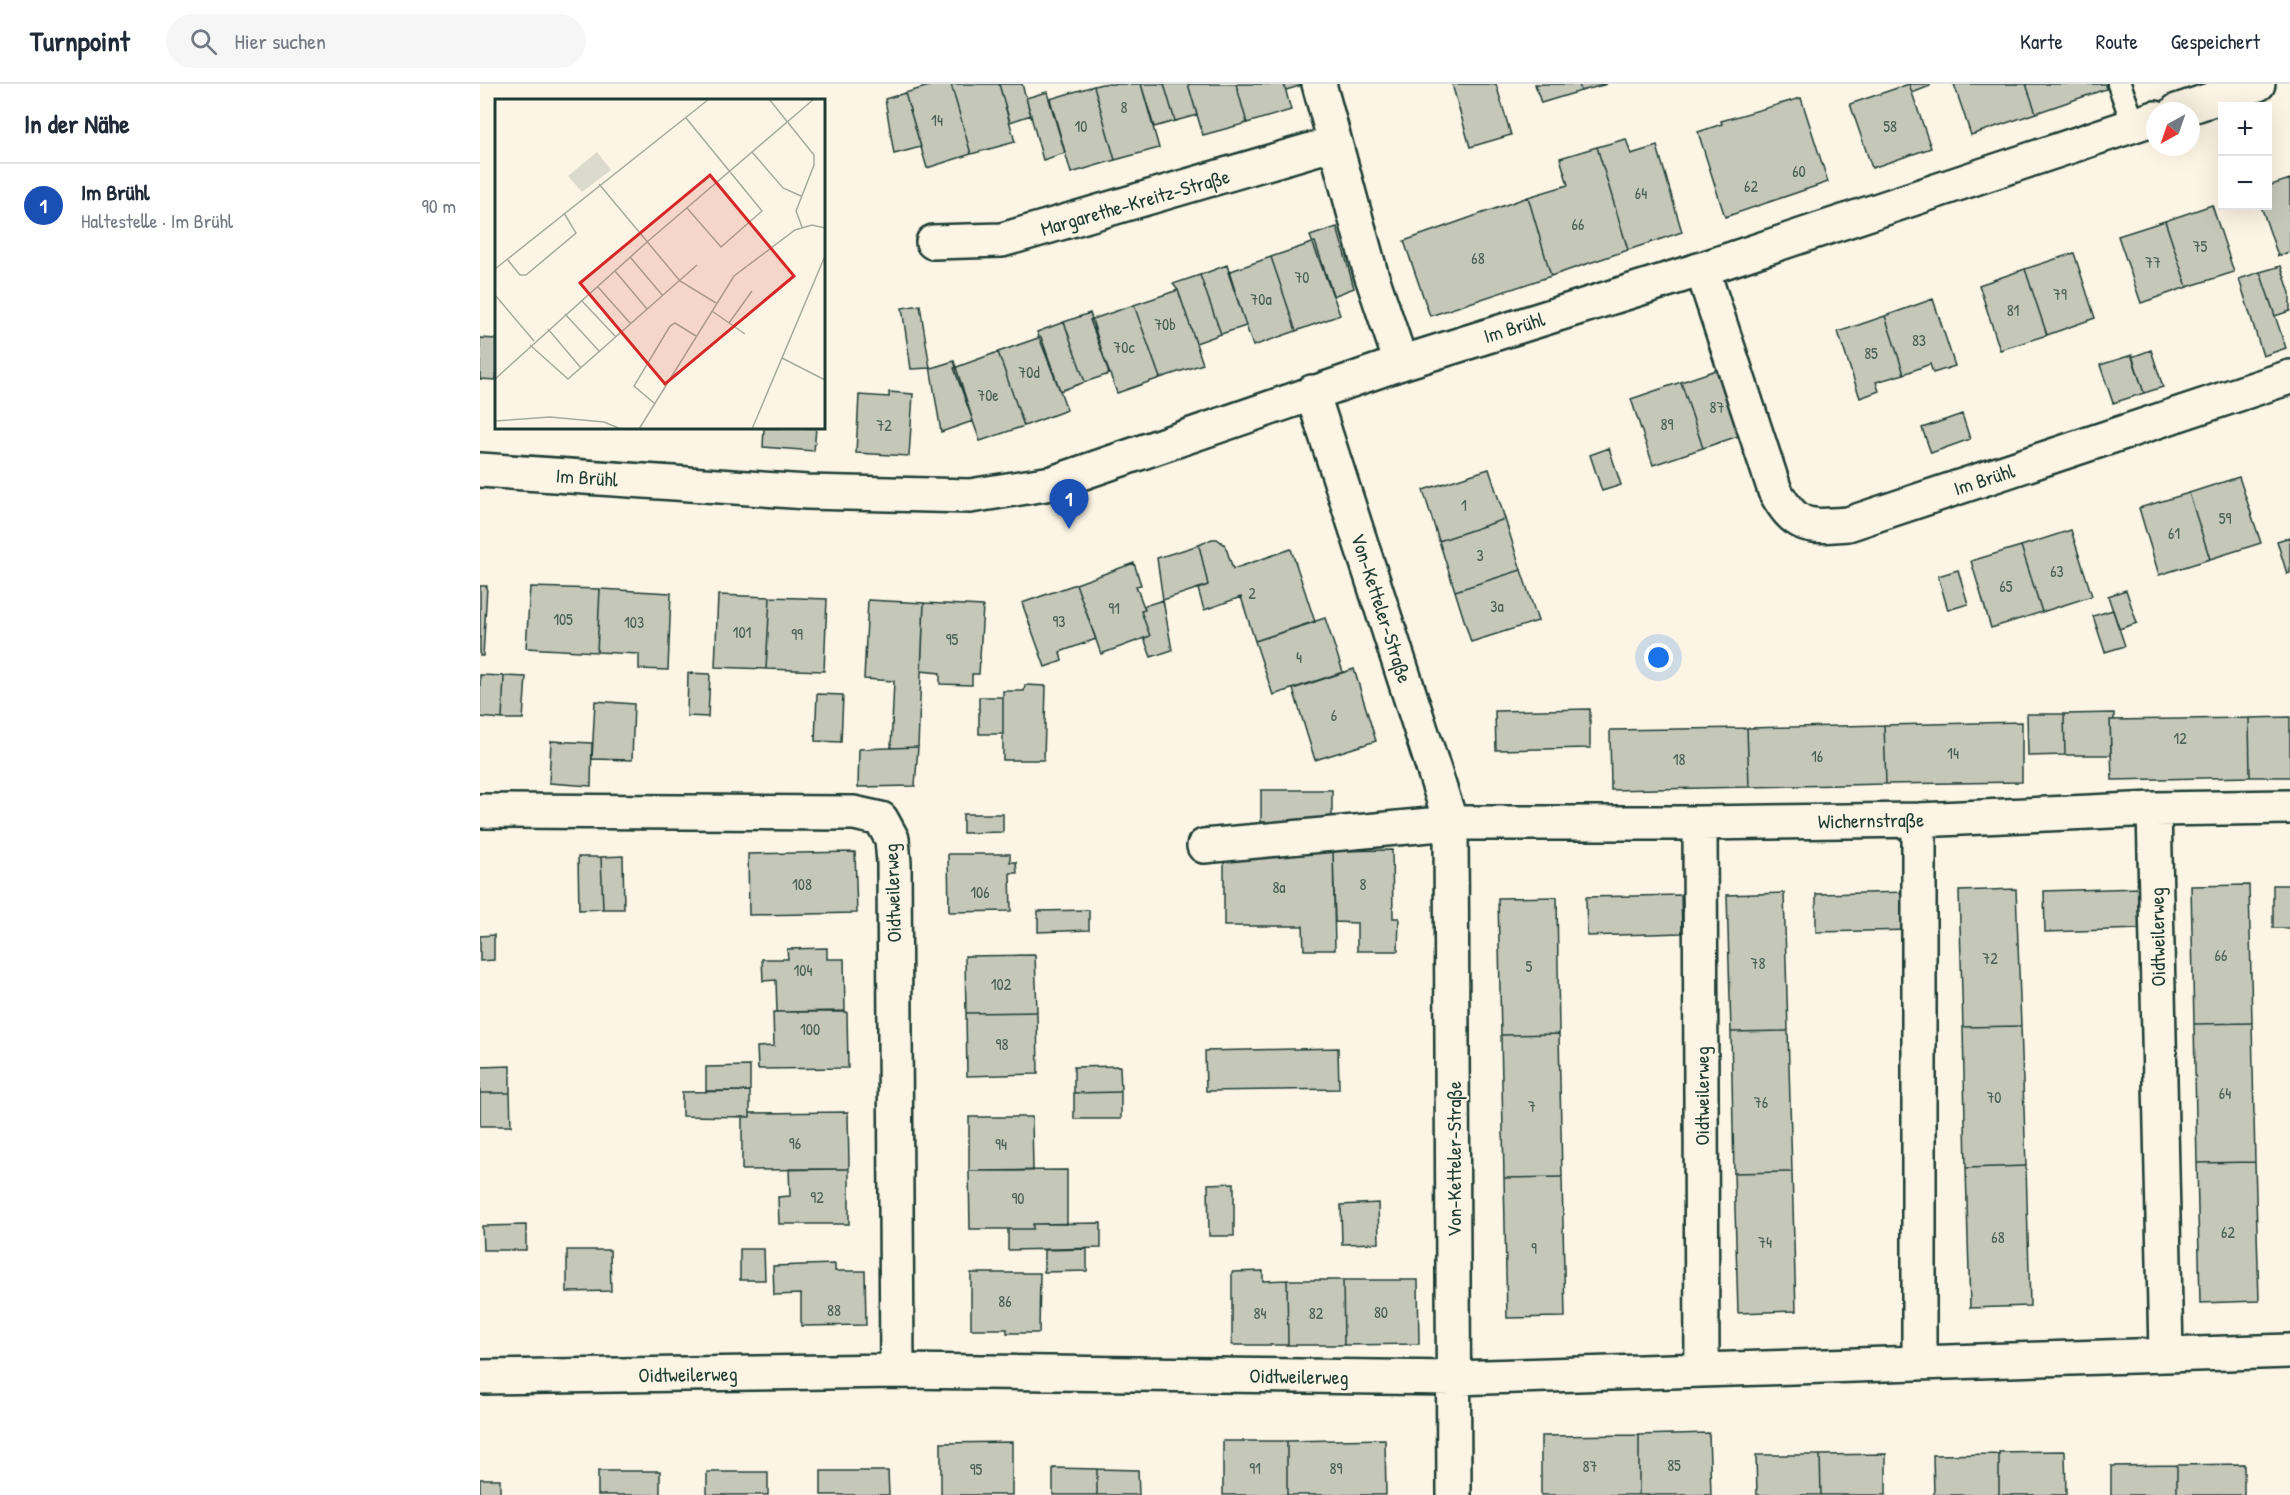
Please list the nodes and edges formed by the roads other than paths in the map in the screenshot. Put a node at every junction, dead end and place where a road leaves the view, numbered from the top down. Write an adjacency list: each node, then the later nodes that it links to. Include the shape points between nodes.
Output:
1 (1319, 84): 6 (street)
2 (2119, 84): 5 (lane)
3 (2258, 84): 4 (street)
4 (2200, 103)
5 (2145, 122): 8 (street, Im Brühl)
6 (1335, 144): 7 (street, Margarethe-Kreitz-Straße, via 1002,240); 9 (street, via 1371,274)
7 (933, 242)
8 (1702, 269): 9 (street, Im Brühl); 10 (street, Im Brühl, via 1775,491 1786,511 1812,527 1848,524)
9 (1401, 363): 11 (street, Im Brühl)
10 (2290, 377)
11 (1312, 392): 12 (street, Im Brühl, via 1052,483 970,496 807,492); 17 (street, Von-Ketteler-Straße)
12 (480, 470)
13 (2290, 807): 14 (street, Wichernstraße)
14 (2154, 809): 16 (street, Wichernstraße); 21 (street, Oidtweilerweg)
15 (480, 811): 24 (street, Oidtweilerweg, via 854,813 881,819 892,839 894,863)
16 (1919, 820): 18 (street, Wichernstraße); 22 (street)
17 (1451, 823): 18 (street, Wichernstraße); 19 (street); 26 (street, Von-Ketteler-Straße)
18 (1700, 823): 23 (street, Oidtweilerweg)
19 (1204, 846)
20 (2290, 1350): 21 (street, Oidtweilerweg)
21 (2166, 1353): 22 (street, Oidtweilerweg)
22 (1919, 1362): 23 (street, Oidtweilerweg)
23 (1702, 1368): 26 (street, Oidtweilerweg)
24 (897, 1371): 25 (street, Oidtweilerweg); 26 (street, Oidtweilerweg)
25 (480, 1377)
26 (1454, 1377): 27 (street, Von-Ketteler-Straße)
27 (1454, 1495)

